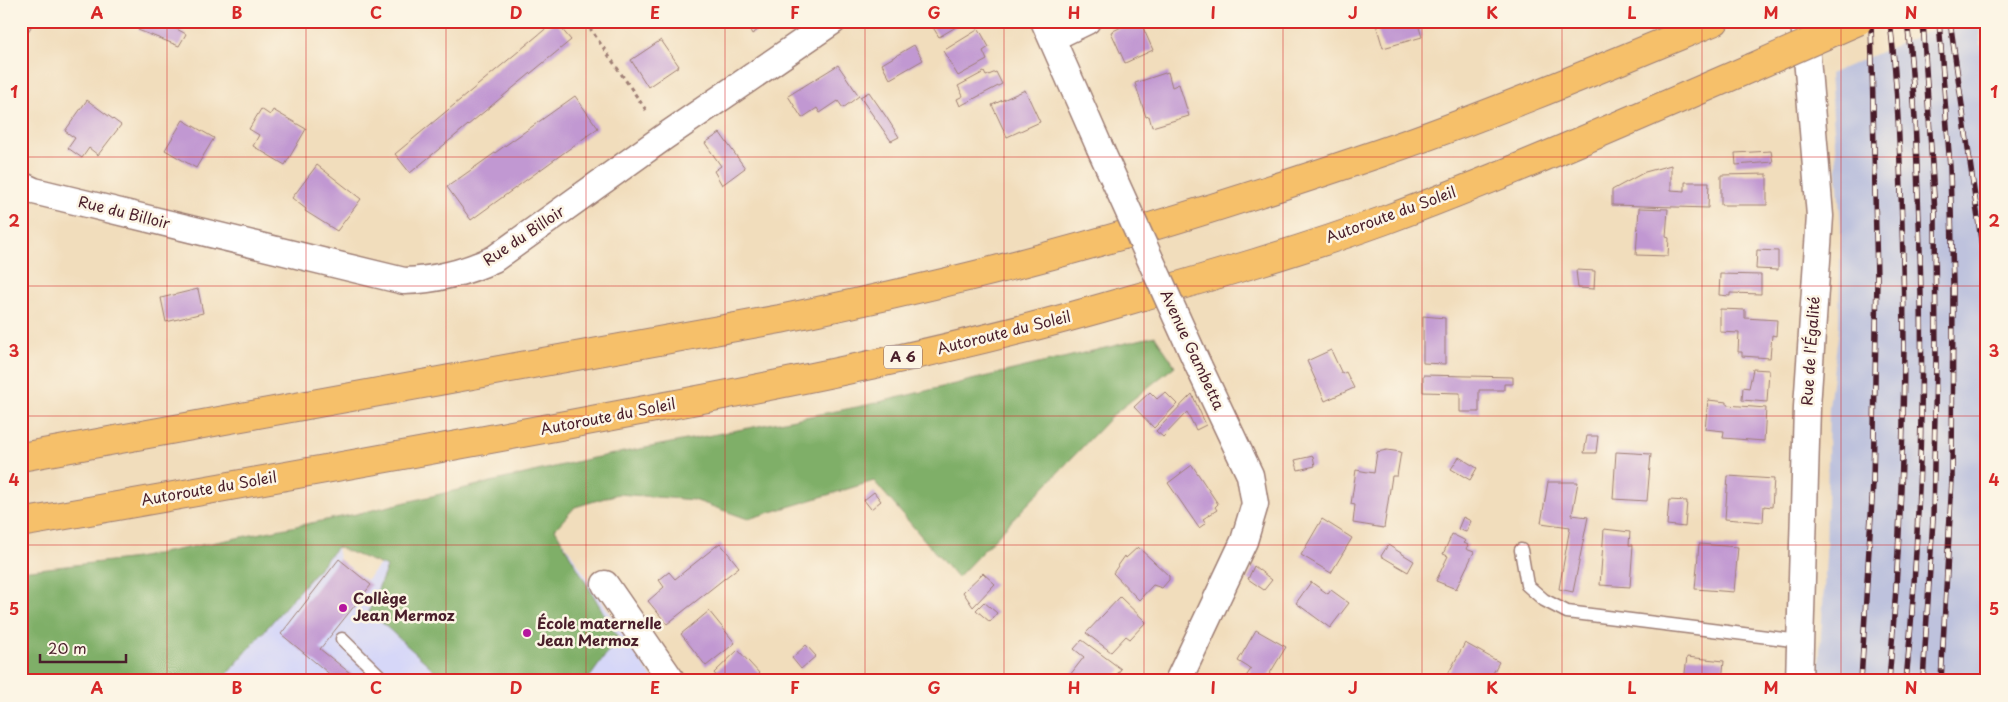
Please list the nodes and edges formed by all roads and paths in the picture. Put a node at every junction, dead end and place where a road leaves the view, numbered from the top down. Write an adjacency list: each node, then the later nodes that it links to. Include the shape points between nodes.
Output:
1 (585, 21): 8 (path)
2 (834, 21): 8 (street, Rue du Billoir)
3 (1087, 21): 7 (street)
4 (1715, 21): 10 (highway, via 1380,153 1214,207 1027,262 780,319)
5 (1804, 21): 15 (street, Rue de l'Égalité, via 1820,216 1807,407)
6 (1858, 21): 11 (highway, Autoroute du Soleil / A 6, bridge, via 1540,158 1383,220 1122,302 999,335 757,389)
7 (1048, 29): 18 (street, Avenue Gambetta, bridge, via 1250,475 1255,504 1244,541)
8 (664, 137): 9 (street, Rue du Billoir, via 494,259 473,269 404,282 34,192)
9 (21, 185)
10 (21, 457)
11 (21, 523)
12 (1521, 550): 15 (lane, via 1527,585 1544,600 1567,612)
13 (606, 584): 17 (street)
14 (342, 639): 16 (lane)
15 (1800, 640): 19 (street, Rue de l'Égalité)
16 (385, 681)
17 (672, 681)
18 (1178, 681)
19 (1799, 681)

